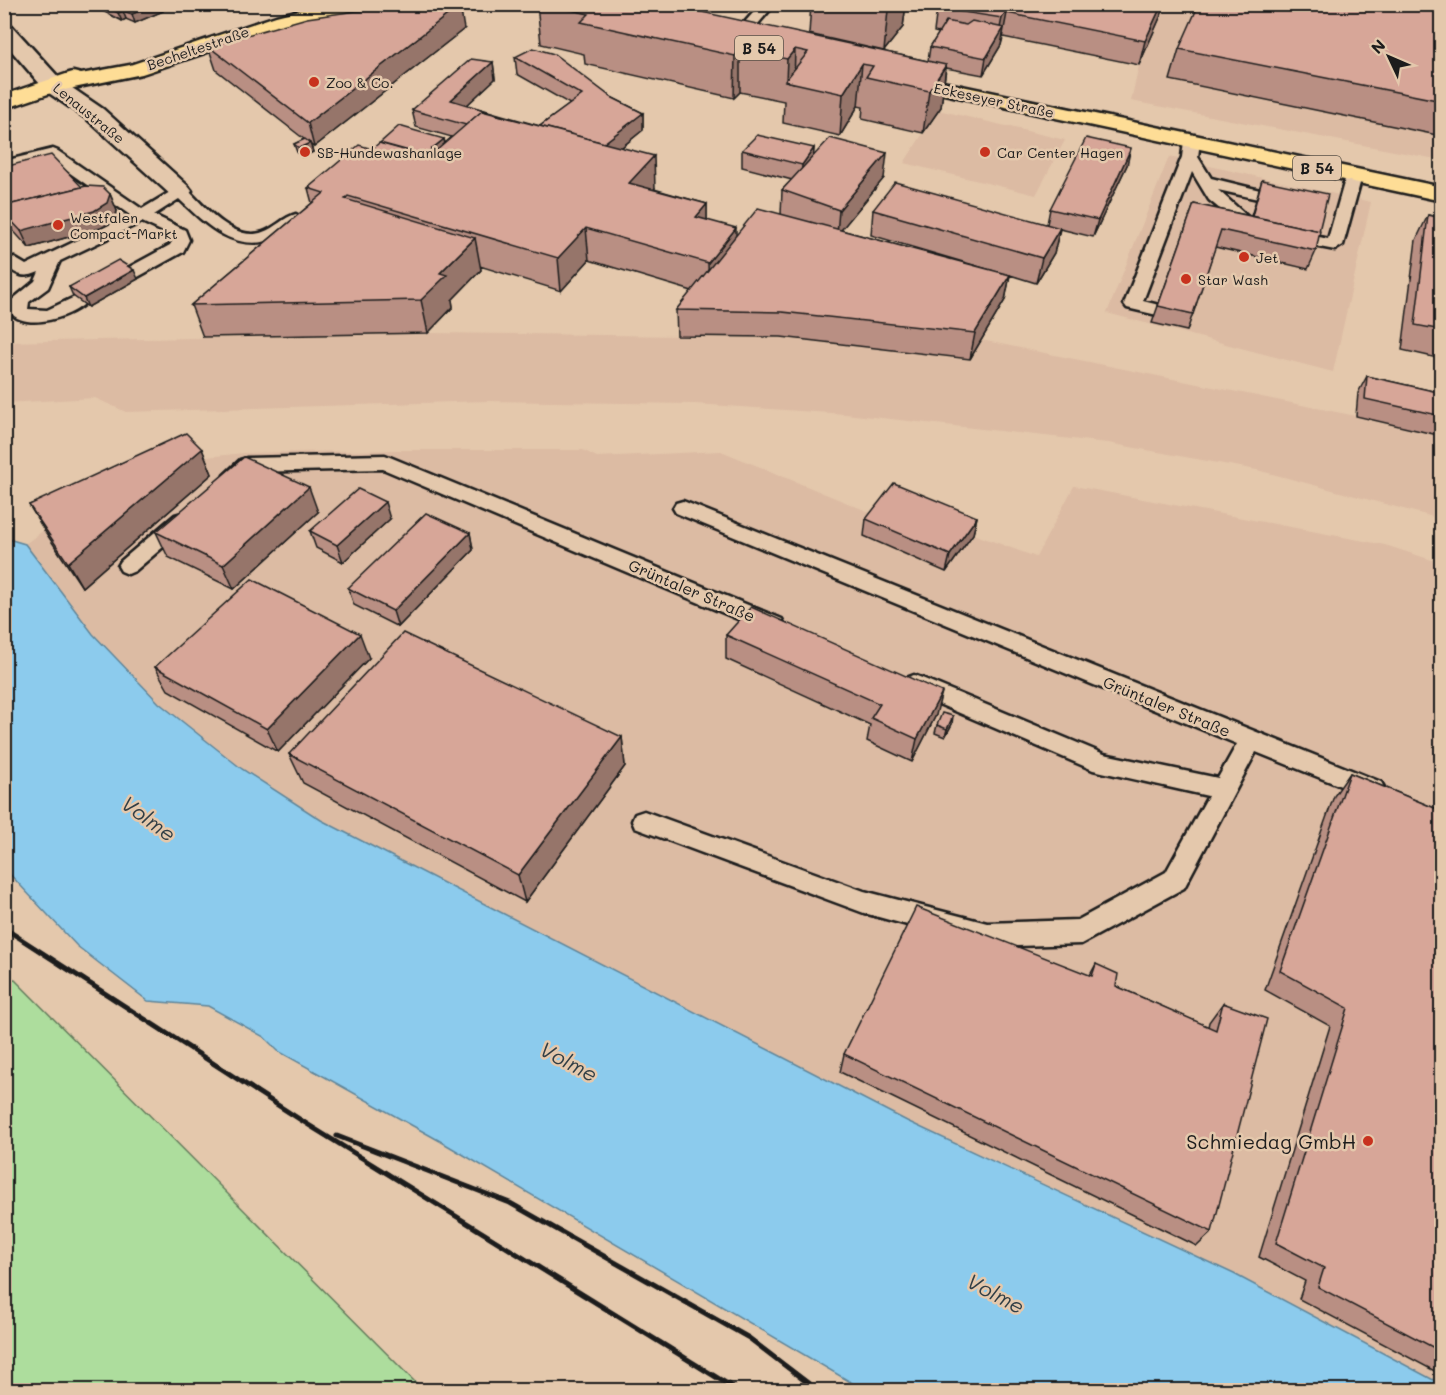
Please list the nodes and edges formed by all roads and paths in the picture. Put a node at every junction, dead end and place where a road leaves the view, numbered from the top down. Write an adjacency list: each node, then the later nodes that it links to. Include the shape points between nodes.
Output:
1 (378, 4): 9 (main road, Becheltestraße, via 283,20 135,70)
2 (769, 4): 6 (lane)
3 (4, 29): 9 (street, Lenaustraße)
4 (710, 37): 6 (main road, B 54)
5 (162, 40): 9 (main road, Becheltestraße)
6 (734, 43): 7 (main road, B 54)
7 (757, 48)
8 (884, 75): 11 (main road, Eckeseyer Straße / B 54)
9 (54, 86): 10 (main road, Becheltestraße); 15 (street, Lenaustraße, via 95,114)
10 (4, 103)
11 (1191, 149): 13 (main road, Eckeseyer Straße / B 54); 14 (lane); 26 (lane, via 1133,304)
12 (4, 166): 20 (lane, via 53,154)
13 (1354, 176): 16 (main road, Eckeseyer Straße / B 54); 21 (lane)
14 (1206, 182): 17 (lane); 18 (lane)
15 (180, 191): 19 (lane, via 222,231 249,239 273,236); 20 (lane)
16 (1442, 194)
17 (1215, 196): 18 (lane); 18 (lane, via 1232,211)
18 (1253, 210)
19 (304, 212)
20 (142, 216): 23 (lane); 24 (lane, via 179,233 181,240 177,248)
21 (1341, 224): 21 (lane, via 1319,225)
22 (4, 257): 23 (lane, via 25,272)
23 (53, 259): 25 (lane, via 42,284 21,300 20,312 34,318 51,317)
24 (130, 274)
25 (79, 300)
26 (1157, 310)
27 (222, 486): 31 (lane, Grüntaler Straße, via 247,465 385,462)
28 (196, 508): 30 (lane)
29 (683, 508): 33 (lane, Grüntaler Straße)
30 (128, 566)
31 (796, 634)
32 (894, 676): 34 (lane, via 1101,763)
33 (1251, 740): 34 (lane, Grüntaler Straße); 35 (lane, Grüntaler Straße)
34 (1224, 789): 36 (lane, Grüntaler Straße, via 1175,880 1081,932 987,935 864,902)
35 (1389, 795)
36 (644, 821)

